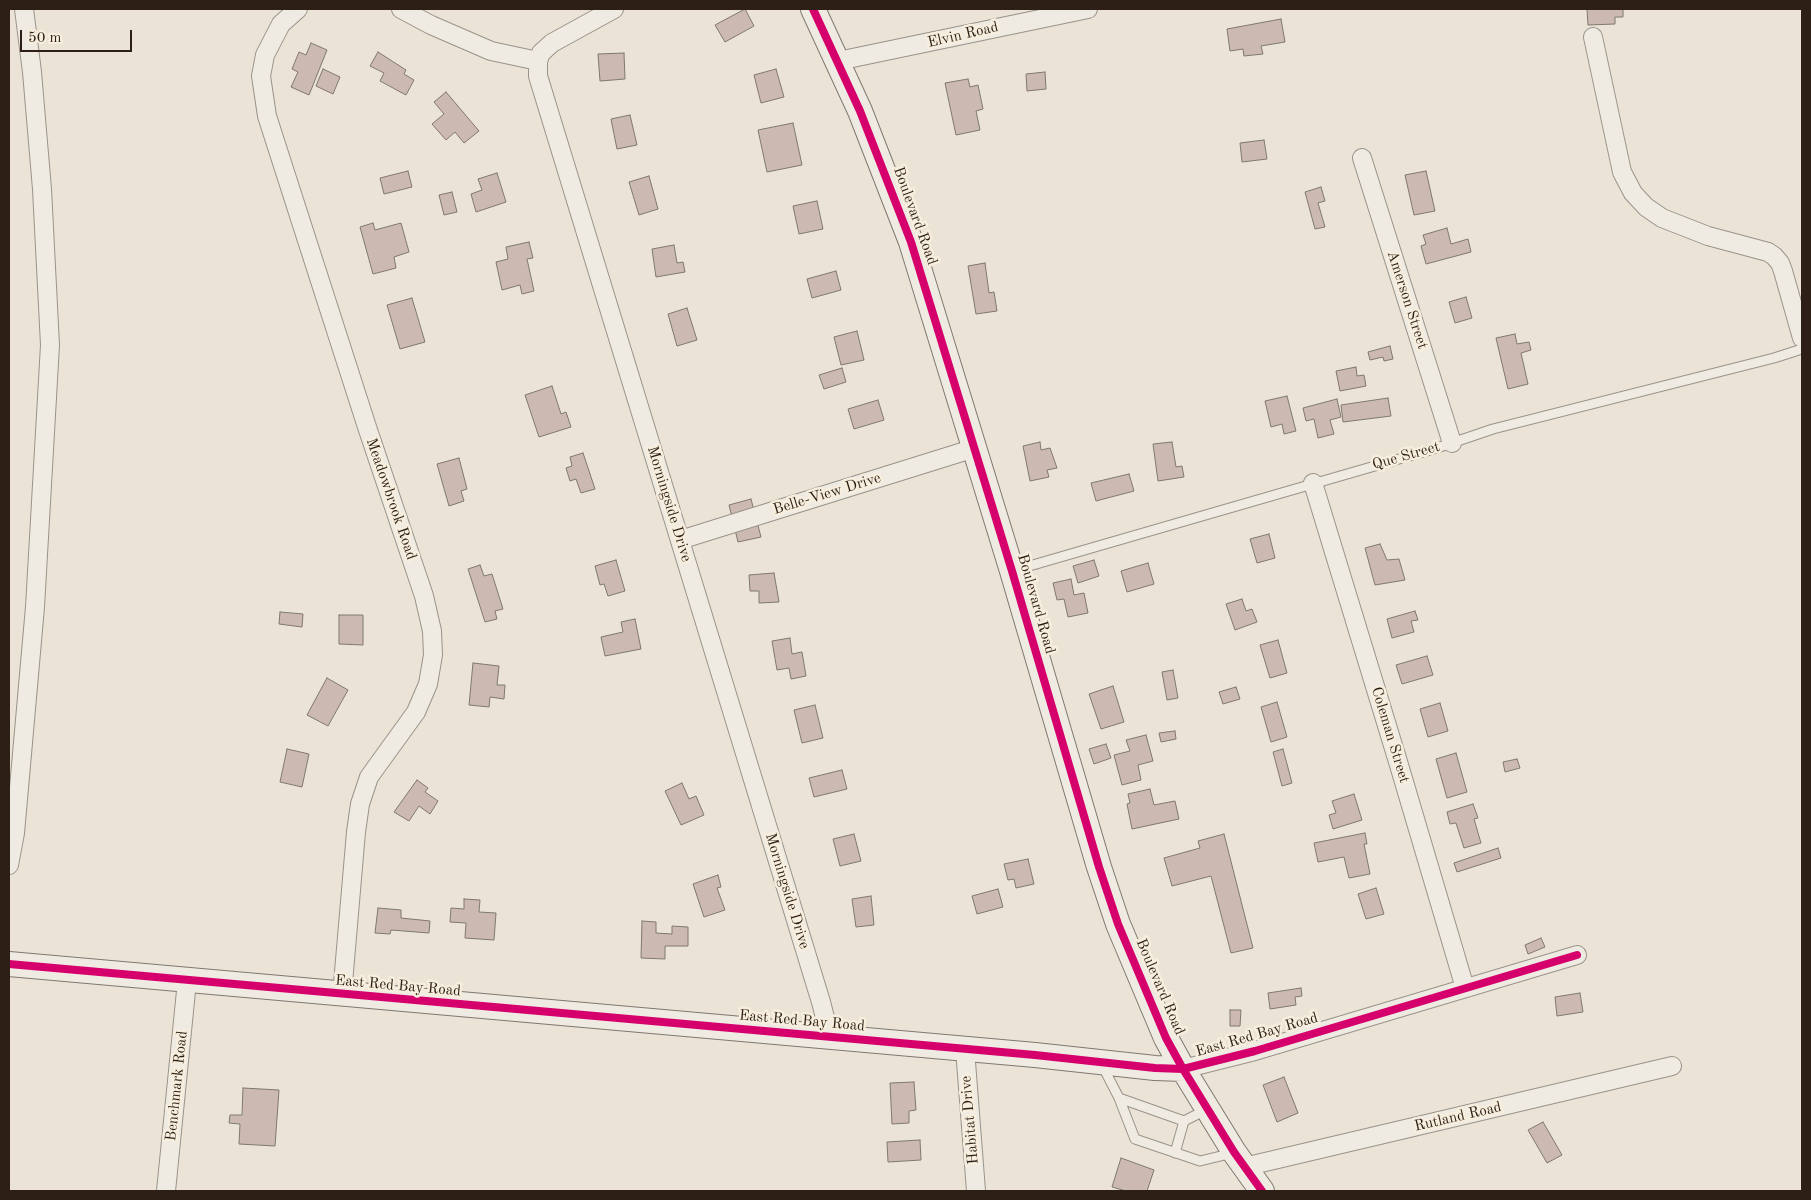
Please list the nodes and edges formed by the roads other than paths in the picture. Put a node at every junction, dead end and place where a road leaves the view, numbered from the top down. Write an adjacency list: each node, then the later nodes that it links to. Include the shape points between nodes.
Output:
1 (24, 9): 18 (street, via 41,179 50,345 34,617 16,833)
2 (298, 9): 23 (street, Meadowbrook Road, via 281,24 265,55 261,76 267,116 424,596 432,631 433,655 428,684 411,720 369,777 360,804)
3 (401, 9): 8 (street, via 491,51)
4 (614, 9): 8 (street, via 552,43 541,53)
5 (813, 9): 9 (street, Boulevard Road)
6 (1088, 9): 9 (street, Elvin Road)
7 (1593, 37): 11 (street, via 1615,146 1622,172 1634,193 1662,218 1774,256 1783,271)
8 (538, 61): 16 (street, Morningside Drive, via 538,76)
9 (838, 61): 14 (street, Boulevard Road, via 911,242)
10 (1362, 158): 13 (street, Amerson Street)
11 (1802, 338)
12 (1802, 349): 13 (lane, Que Street, via 1560,411)
13 (1452, 443): 15 (lane, Que Street)
14 (975, 448): 16 (street, Belle-View Drive); 17 (street, Boulevard Road)
15 (1313, 483): 17 (lane, Que Street); 22 (street, Coleman Street)
16 (680, 540): 24 (street, Morningside Drive)
17 (1012, 571): 28 (street, Boulevard Road, via 1118,924 1166,1038)
18 (9, 865)
19 (1578, 955): 22 (street, East Red Bay Road)
20 (9, 964): 21 (street, East Red Bay Road)
21 (187, 981): 23 (street, East Red Bay Road); 34 (street, Benchmark Road)
22 (1465, 988): 28 (street, East Red Bay Road, via 1255,1051)
23 (342, 994): 24 (street, East Red Bay Road)
24 (830, 1037): 25 (street, East Red Bay Road)
25 (965, 1049): 26 (street, East Red Bay Road); 35 (street, Habitat Drive)
26 (1101, 1062): 28 (street, East Red Bay Road); 29 (lane)
27 (1672, 1066): 33 (street, Rutland Road)
28 (1183, 1069): 30 (street, Boulevard Road)
29 (1119, 1098): 31 (lane); 32 (lane, via 1135,1139)
30 (1207, 1110): 31 (lane); 33 (street, Boulevard Road)
31 (1184, 1121): 32 (lane)
32 (1175, 1153): 33 (lane, via 1200,1161)
33 (1239, 1160): 36 (street, Boulevard Road)
34 (166, 1191)
35 (976, 1191)
36 (1262, 1191)

